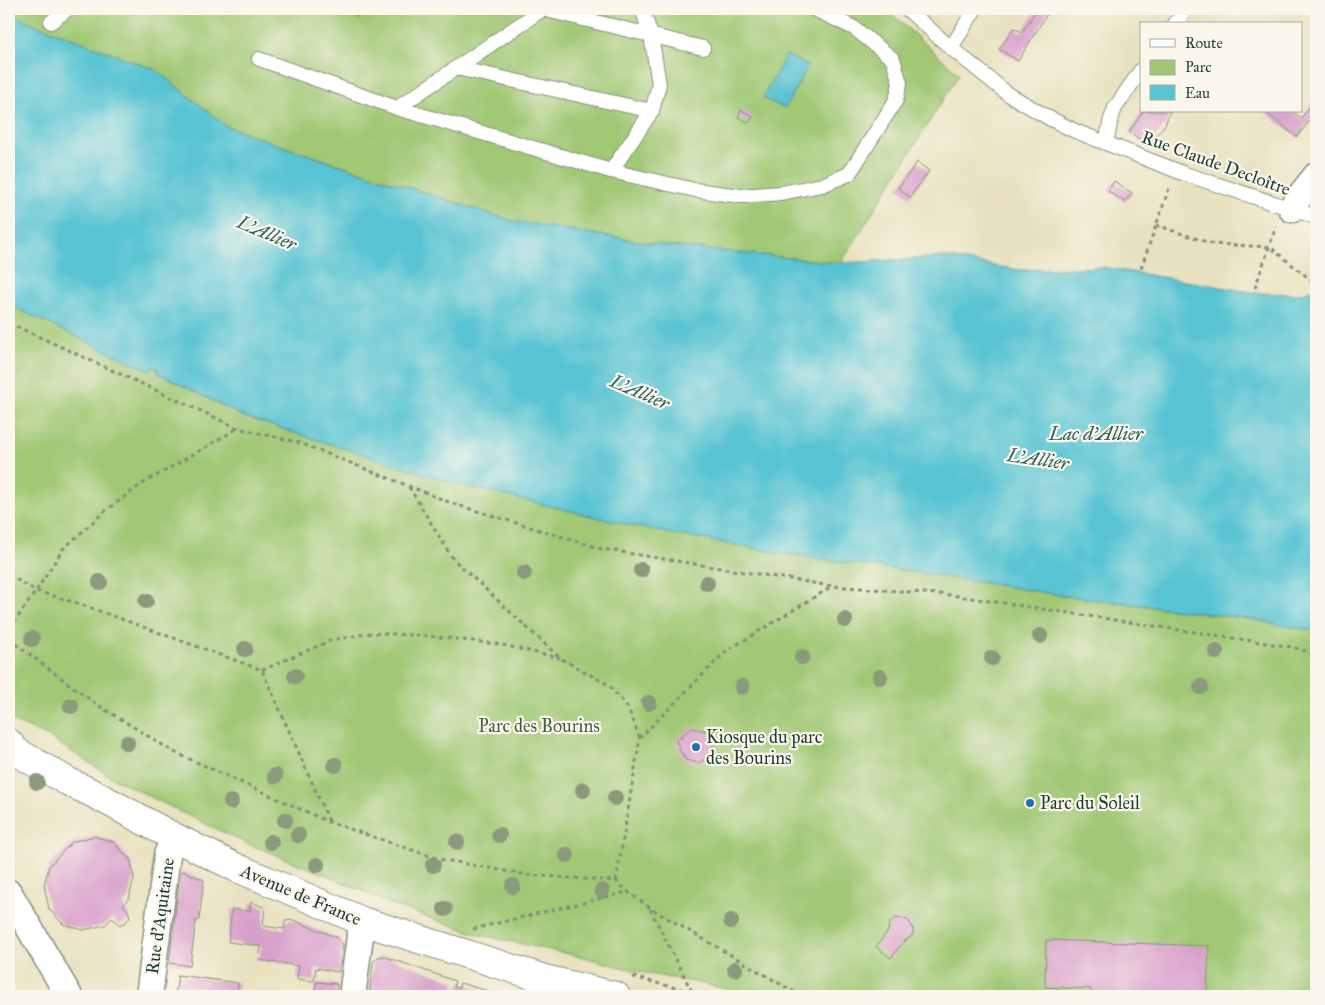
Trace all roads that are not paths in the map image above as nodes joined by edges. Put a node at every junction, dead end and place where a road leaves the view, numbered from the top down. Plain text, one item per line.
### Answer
1 (68, 9) edge
2 (542, 9) edge
3 (642, 9) edge
4 (814, 9) edge
5 (907, 9) edge
6 (975, 9) edge
7 (1186, 9) edge
8 (51, 22) dead end
9 (1176, 22) edge
10 (651, 35) junction
11 (703, 48) dead end
12 (951, 48) junction
13 (259, 58) dead end
14 (456, 68) junction
15 (1140, 71) edge
16 (397, 108) junction
17 (652, 112) junction
18 (1106, 143) junction
19 (611, 172) junction
20 (1316, 176) edge
21 (1316, 217) edge
22 (1284, 218) junction
23 (9, 743) edge
24 (174, 837) junction
25 (9, 893) edge
26 (362, 921) junction
27 (621, 986) edge
28 (559, 990) edge
29 (69, 996) edge
30 (149, 996) edge
31 (352, 996) edge

1 - 8 lane
2 - 10 lane
2 - 14 lane
3 - 10 lane
4 - 19 lane
5 - 12 lane, Rue Claude Decloître
6 - 12 lane
7 - 9 lane
10 - 11 lane
10 - 17 lane
12 - 18 lane, Rue Claude Decloître
13 - 16 lane
14 - 16 lane
14 - 17 lane
15 - 18 lane
16 - 19 lane
17 - 19 lane
18 - 22 lane, Rue Claude Decloître
20 - 22 street
21 - 22 lane, Rue Claude Decloître
23 - 24 street, Avenue de France
24 - 26 street, Avenue de France
24 - 30 street, Rue d'Aquitaine
25 - 29 street
26 - 28 street, Avenue de France
26 - 31 street
27 - 28 street, Avenue de France

